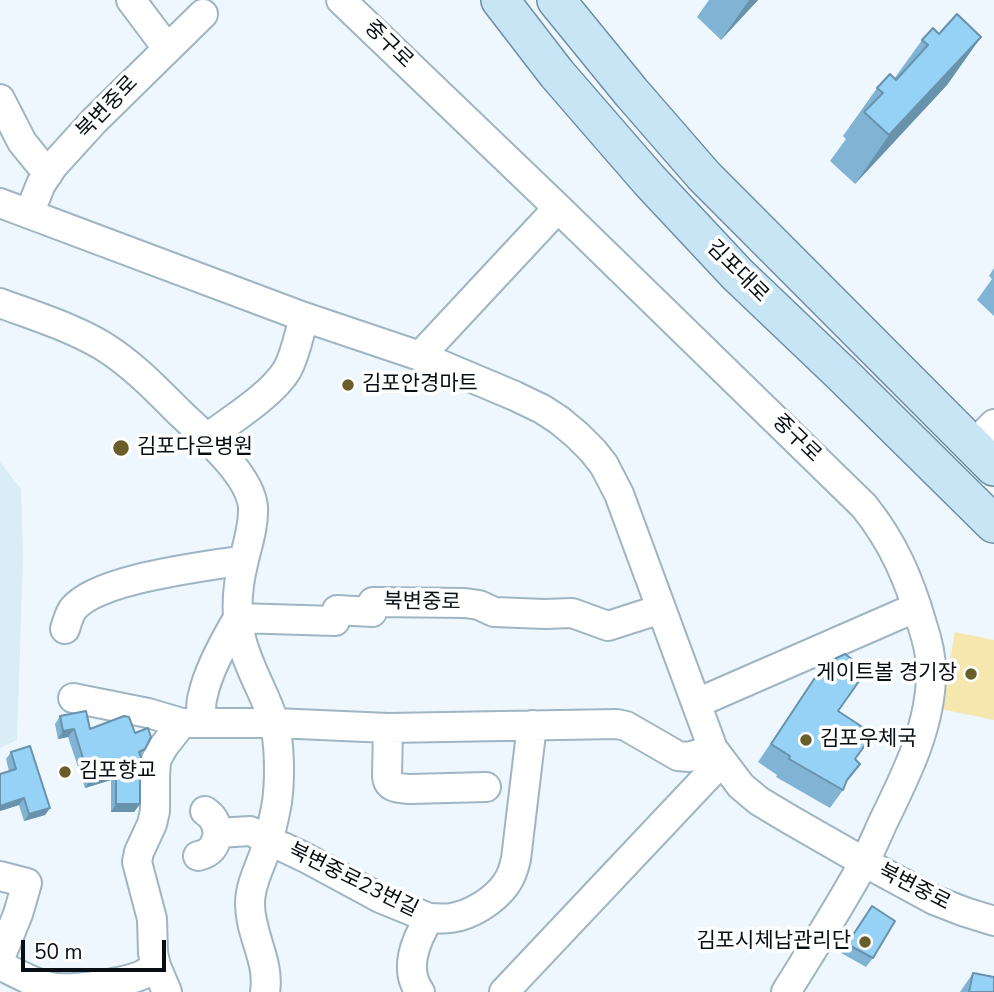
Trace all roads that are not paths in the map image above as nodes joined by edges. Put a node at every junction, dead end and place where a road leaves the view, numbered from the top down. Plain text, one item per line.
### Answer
1 (131, 0) edge
2 (341, 0) edge
3 (500, 0) edge
4 (556, 0) edge
5 (203, 14) dead end
6 (167, 48) junction
7 (0, 99) edge
8 (48, 174) junction
9 (0, 203) edge
10 (558, 208) junction
11 (29, 214) junction
12 (0, 303) edge
13 (304, 317) junction
14 (420, 356) junction
15 (207, 438) junction
16 (987, 446) edge
17 (994, 524) edge
18 (244, 560) junction
19 (917, 607) junction
20 (661, 609) junction
21 (238, 618) junction
22 (65, 629) dead end
23 (73, 698) dead end
24 (696, 703) junction
25 (192, 723) junction
26 (275, 723) junction
27 (532, 725) junction
28 (388, 728) junction
29 (717, 756) junction
30 (486, 787) dead end
31 (268, 843) junction
32 (198, 856) dead end
33 (864, 862) junction
34 (0, 876) edge
35 (429, 918) junction
36 (994, 921) edge
37 (0, 958) edge
38 (0, 965) edge
39 (156, 967) junction
40 (167, 992) edge
41 (265, 992) edge
42 (420, 992) edge
43 (504, 992) edge
44 (786, 992) edge

1 - 6 street
2 - 10 street, 중구로
3 - 17 main road, 김포대로
4 - 16 main road
5 - 6 street, 북변중로
6 - 8 street, 북변중로
7 - 8 street
8 - 11 street, 북변중로
9 - 11 street, 북변중로
10 - 14 street
10 - 19 street, 중구로
11 - 13 street, 북변중로
12 - 15 street
13 - 14 street, 북변중로
13 - 15 street
14 - 20 street, 북변중로
15 - 18 street
18 - 21 street
18 - 22 street
19 - 24 street
19 - 33 street, 중구로
20 - 21 street, 북변중로
20 - 24 street, 북변중로
21 - 25 street
21 - 26 street
23 - 25 street
24 - 29 street, 북변중로
25 - 26 street
25 - 39 street
26 - 28 street
26 - 31 street
27 - 28 street
27 - 29 street
27 - 35 street
28 - 30 street
29 - 33 street, 북변중로
29 - 43 street
31 - 32 street
31 - 35 street, 북변중로23번길
31 - 41 street, 북변중로23번길
33 - 36 street, 북변중로
33 - 44 street, 중구로
34 - 37 street
35 - 42 street, 북변중로23번길
38 - 39 street
39 - 40 street

